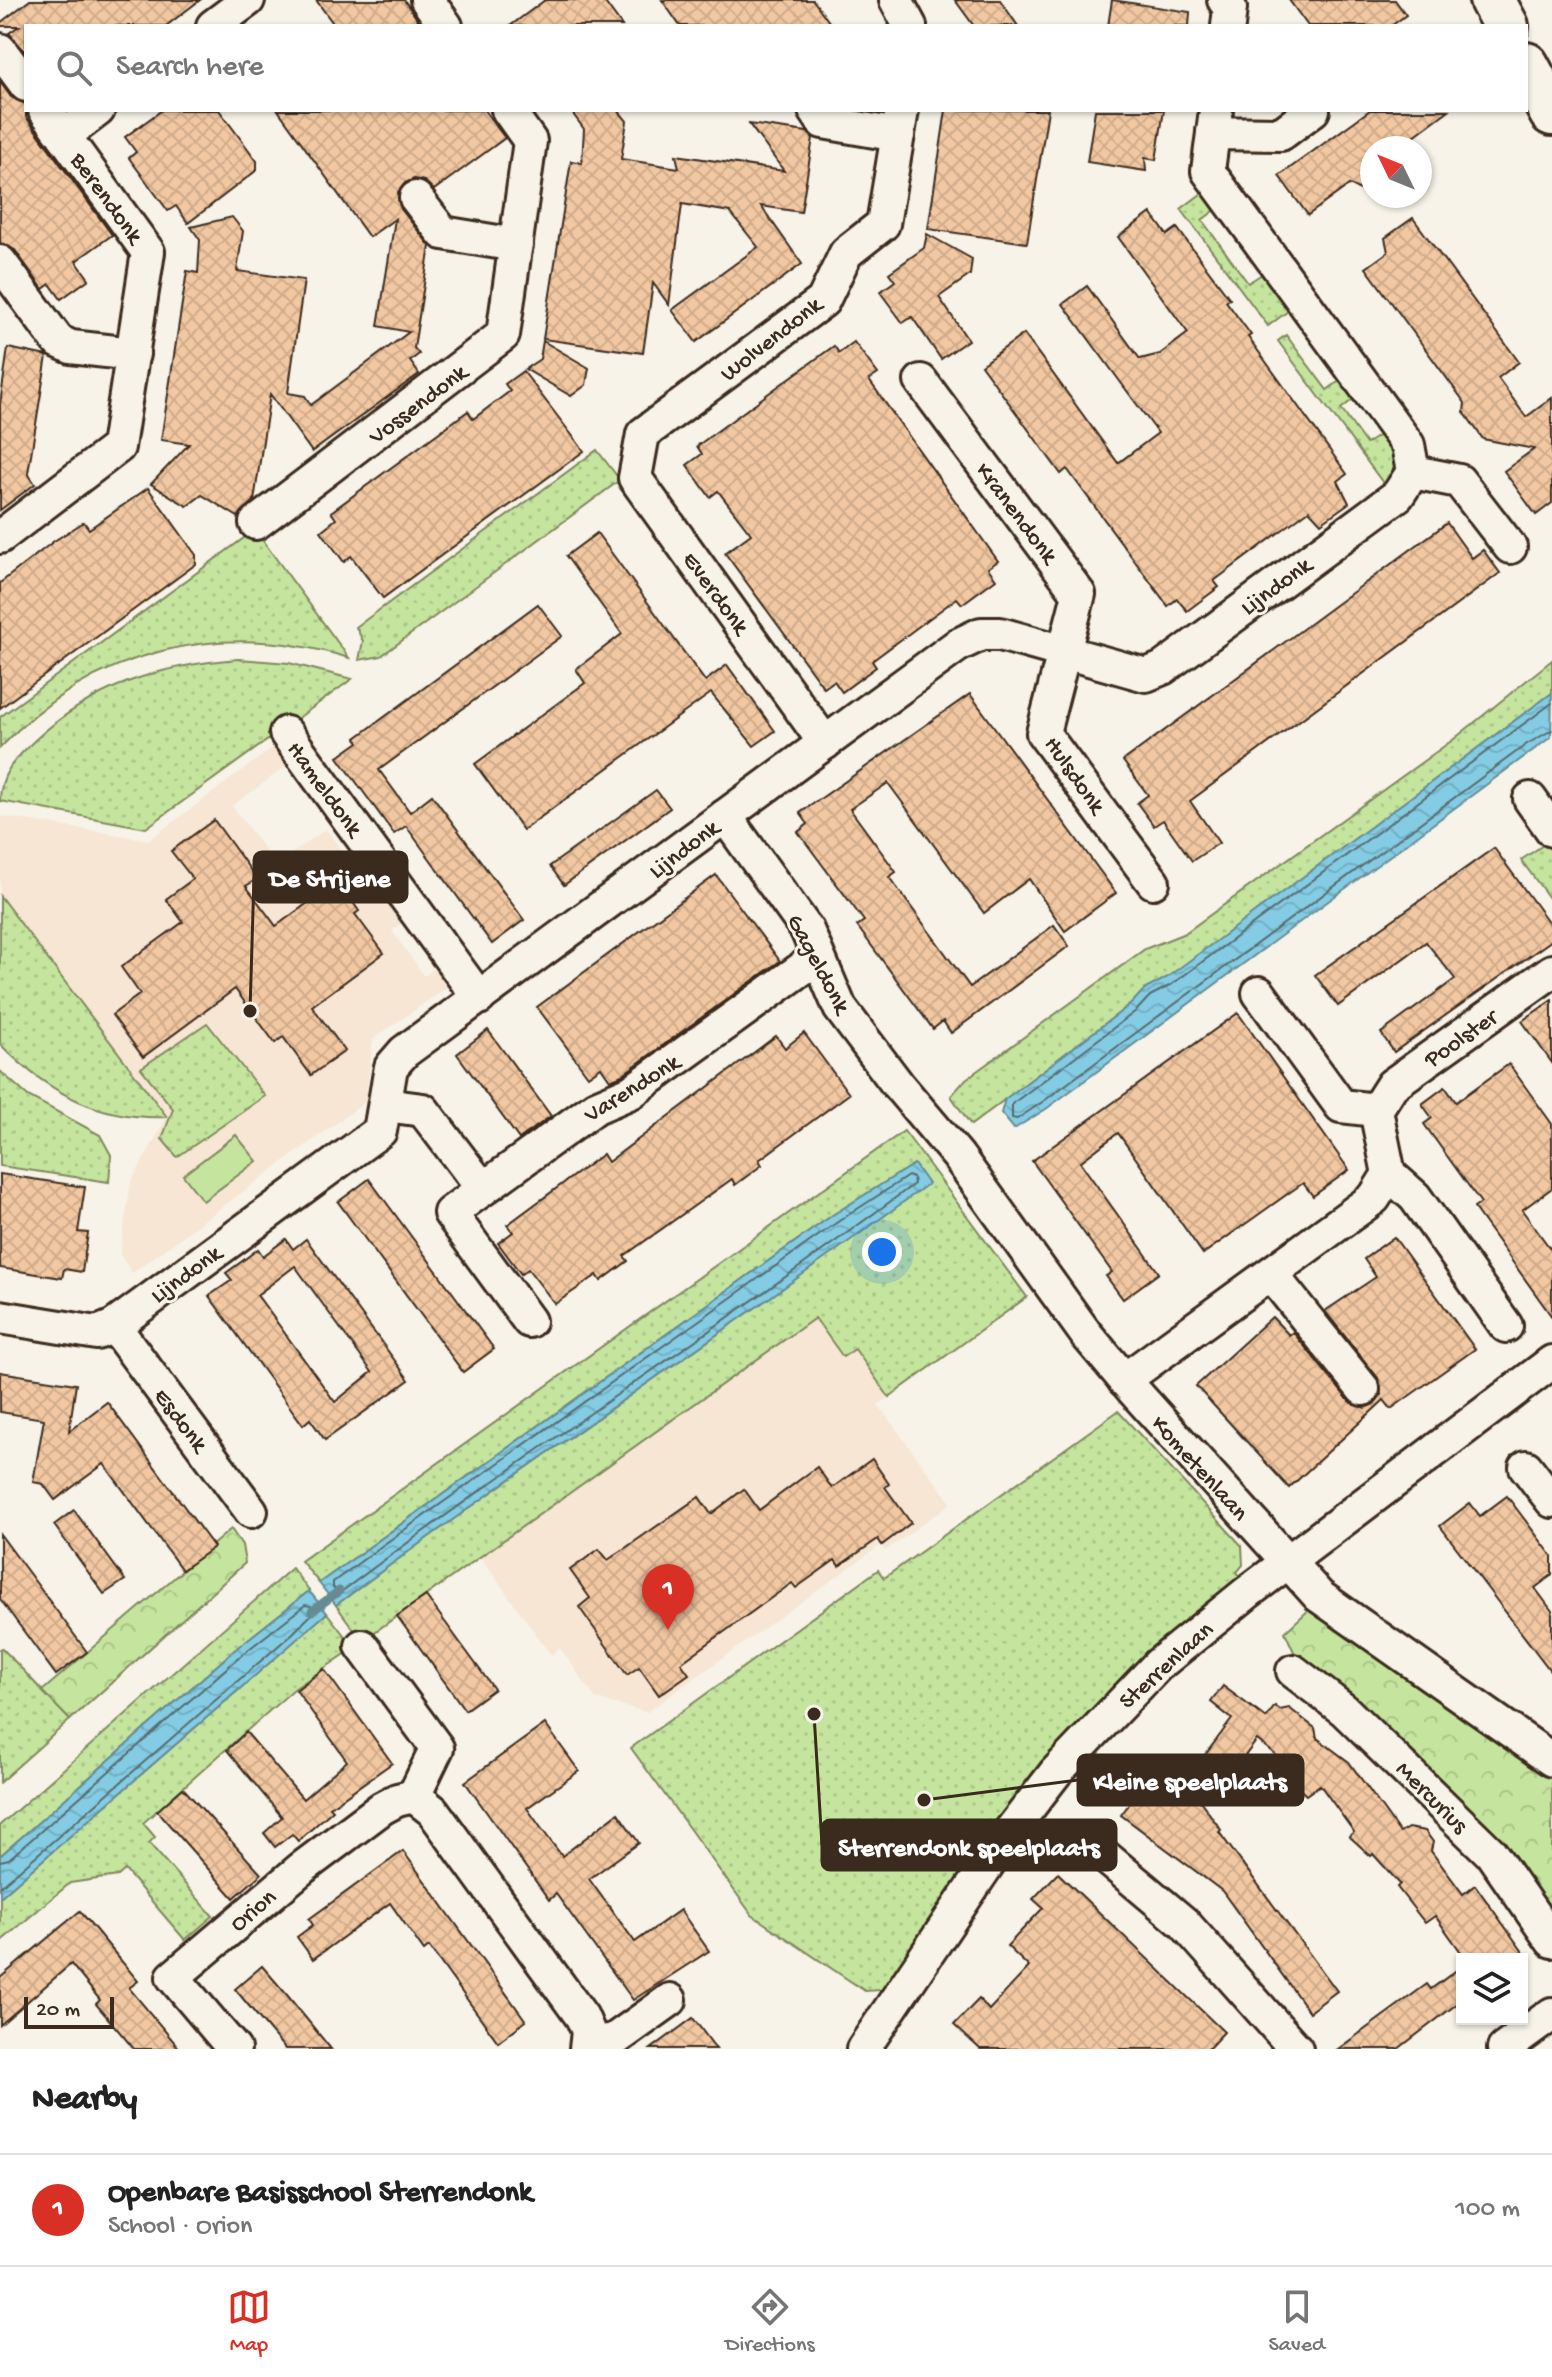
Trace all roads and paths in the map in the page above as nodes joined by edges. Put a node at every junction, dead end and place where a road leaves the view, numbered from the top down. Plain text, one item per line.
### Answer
1 (248, 0) edge
2 (427, 0) edge
3 (896, 0) edge
4 (1224, 0) edge
5 (1492, 0) edge
6 (216, 24) edge
7 (445, 24) edge
8 (909, 24) edge
9 (1228, 24) edge
10 (1505, 24) edge
11 (0, 50) edge
12 (1528, 69) edge
13 (24, 82) edge
14 (46, 112) edge
15 (95, 112) edge
16 (509, 112) edge
17 (816, 112) edge
18 (1310, 112) edge
19 (1552, 113) edge
20 (900, 122) edge
21 (1214, 122) edge
22 (64, 136) junction
23 (416, 198) dead end
24 (516, 245) junction
25 (0, 262) edge
26 (133, 354) junction
27 (921, 381) dead end
28 (643, 434) joint
29 (1413, 472) junction
30 (256, 523) dead end
31 (0, 537) edge
32 (1510, 547) dead end
33 (1062, 653) junction
34 (286, 733) dead end
35 (825, 743) junction
36 (1530, 799) dead end
37 (725, 816) junction
38 (1552, 830) edge
39 (1153, 882) dead end
40 (818, 957) junction
41 (1552, 971) edge
42 (1259, 993) dead end
43 (479, 998) junction
44 (385, 1105) junction
45 (916, 1108) joint
46 (1376, 1110) junction
47 (1389, 1174) junction
48 (483, 1189) junction
49 (1271, 1274) junction
50 (0, 1317) edge
51 (529, 1321) dead end
52 (114, 1326) junction
53 (1506, 1326) dead end
54 (1552, 1362) edge
55 (1124, 1380) junction
56 (1363, 1389) dead end
57 (1526, 1467) dead end
58 (1552, 1501) edge
59 (251, 1511) dead end
60 (1288, 1563) junction
61 (362, 1646) dead end
62 (1293, 1671) dead end
63 (1547, 1746) edge
64 (414, 1796) junction
65 (1096, 1849) dead end
66 (1552, 1941) edge
67 (670, 2000) dead end
68 (1552, 2014) edge
69 (588, 2047) edge
70 (234, 2049) edge
71 (863, 2049) edge
72 (1296, 2049) edge
73 (1504, 2049) edge

1 - 6 street
2 - 7 street
3 - 8 street
4 - 9 street
5 - 10 street
11 - 13 street
12 - 19 street
14 - 22 street, Berendonk
15 - 22 street, Berendonk
16 - 24 street, Vossendonk
17 - 20 street, Wolvendonk
18 - 21 street
20 - 28 street, Wolvendonk
21 - 29 street
22 - 26 street, Berendonk
23 - 24 street
24 - 30 street, Vossendonk
25 - 26 street
26 - 31 street, Berendonk
27 - 33 street, Kranendonk
28 - 35 street, Everdonk
29 - 32 street
29 - 33 street, Lijndonk
33 - 35 street, Lijndonk
33 - 39 street, Hulsdonk
34 - 43 street, Hameldonk
35 - 37 street, Lijndonk
36 - 38 street
37 - 40 street, Gageldonk
37 - 43 street, Lijndonk
40 - 45 street, Gageldonk
40 - 48 street, Varendonk
41 - 46 street, Poolster
42 - 46 street
43 - 44 street, Lijndonk
44 - 48 street
44 - 52 street, Lijndonk
45 - 55 street, Kometenlaan
46 - 47 street
47 - 49 street
47 - 53 street
48 - 51 street, Varendonk
49 - 55 street
49 - 56 street
50 - 52 street
52 - 59 street, Esdonk
54 - 60 street, Sterrenlaan
55 - 60 street, Kometenlaan
57 - 58 street
60 - 63 street, Kometenlaan
60 - 71 street, Sterrenlaan
61 - 64 street
62 - 66 street, Mercurius
64 - 69 street
64 - 70 street, Orion
65 - 72 street
67 - 69 street
68 - 73 street

